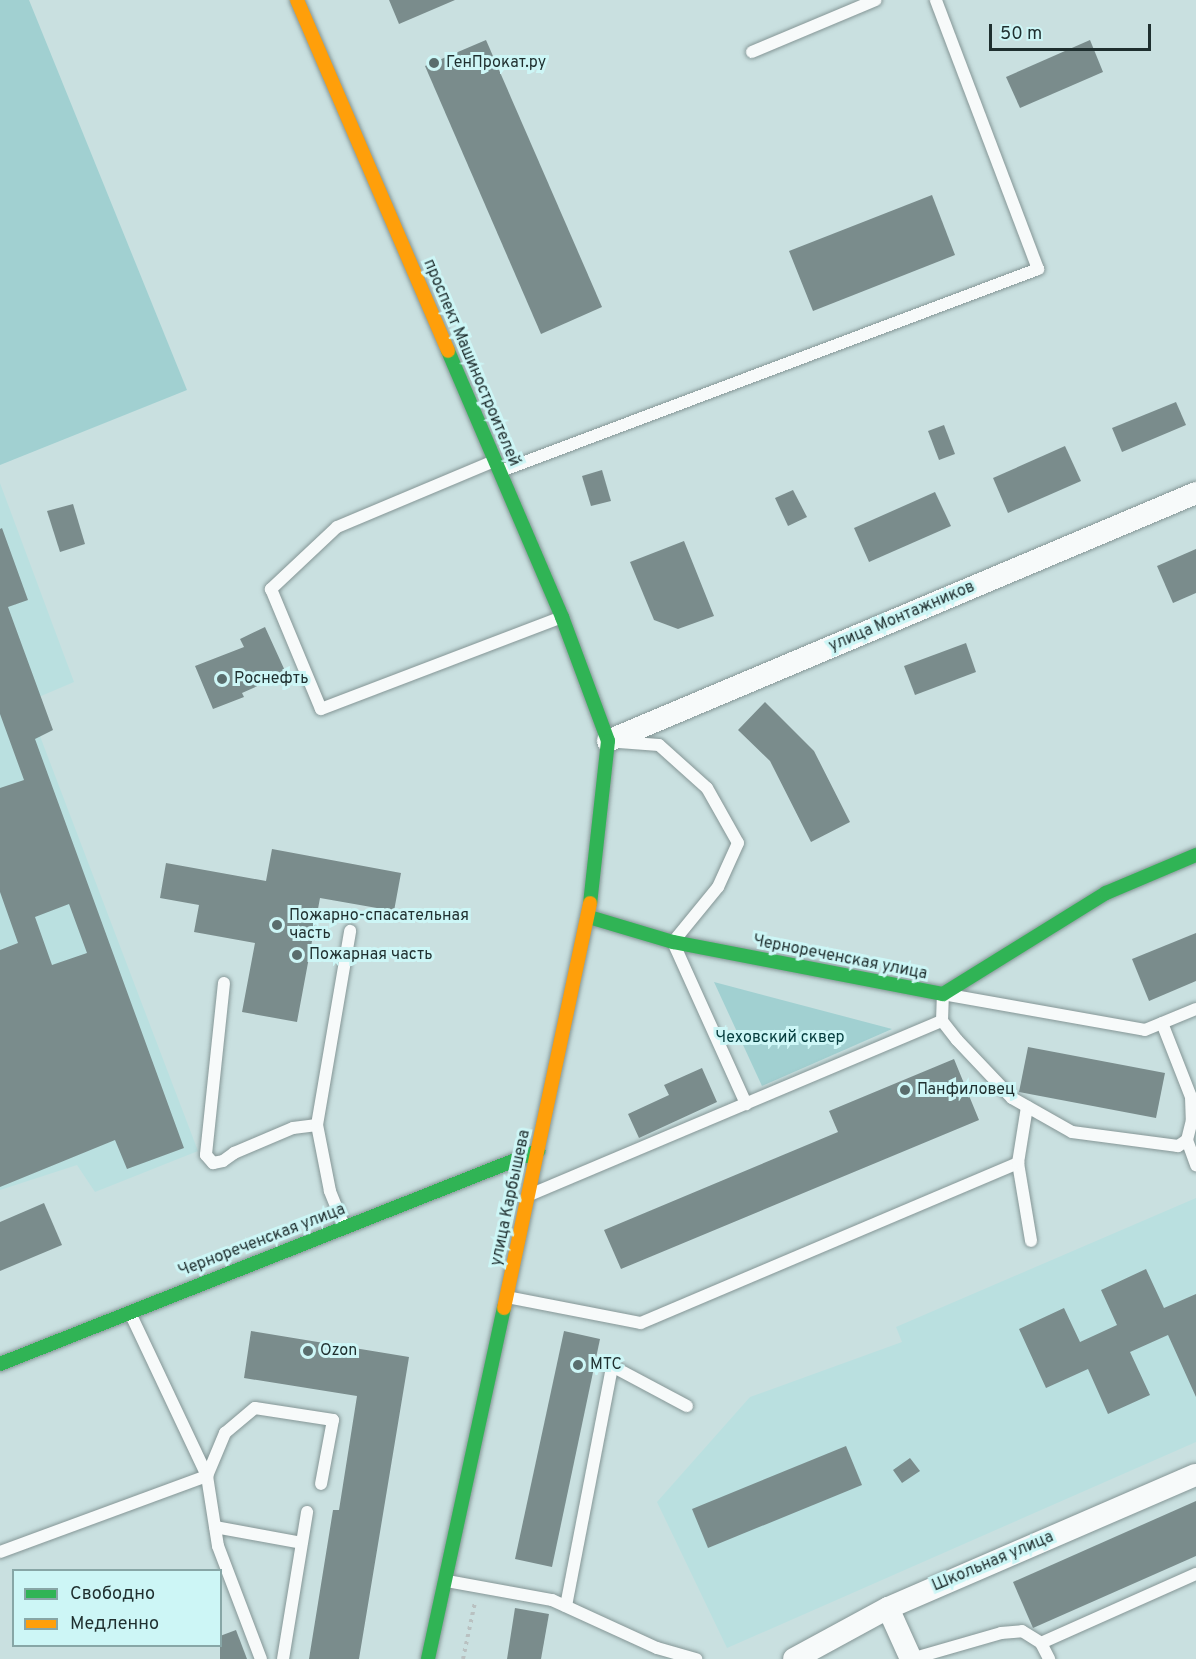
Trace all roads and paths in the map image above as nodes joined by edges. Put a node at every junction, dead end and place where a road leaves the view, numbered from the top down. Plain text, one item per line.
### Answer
1 (297, 0) edge
2 (876, 0) edge
3 (936, 0) edge
4 (752, 52) dead end
5 (498, 466) junction
6 (1196, 493) edge
7 (562, 617) junction
8 (608, 741) junction
9 (1196, 855) edge
10 (589, 917) junction
11 (350, 931) dead end
12 (673, 942) junction
13 (224, 983) dead end
14 (944, 994) junction
15 (1196, 1009) edge
16 (942, 1021) junction
17 (1162, 1023) junction
18 (746, 1104) junction
19 (1026, 1107) junction
20 (317, 1125) junction
21 (1187, 1140) junction
22 (538, 1151) junction
23 (1018, 1163) junction
24 (1196, 1165) edge
25 (528, 1196) junction
26 (344, 1227) junction
27 (1030, 1241) dead end
28 (506, 1297) junction
29 (129, 1311) junction
30 (0, 1364) edge
31 (687, 1406) dead end
32 (1196, 1475) edge
33 (207, 1476) junction
34 (321, 1484) dead end
35 (307, 1512) dead end
36 (215, 1527) junction
37 (302, 1543) junction
38 (0, 1552) edge
39 (1196, 1574) edge
40 (445, 1581) junction
41 (479, 1587) junction
42 (566, 1606) junction
43 (888, 1608) junction
44 (1041, 1643) junction
45 (656, 1653) edge
46 (261, 1659) edge
47 (283, 1659) edge
48 (428, 1659) edge
49 (463, 1659) edge
50 (696, 1659) edge
51 (794, 1659) edge
52 (910, 1659) edge
53 (1049, 1659) edge

1 - 5 main road, проспект Машиностроителей
2 - 4 lane
3 - 5 lane
5 - 7 main road, проспект Машиностроителей
5 - 7 lane
6 - 8 street, улица Монтажников
7 - 8 main road, проспект Машиностроителей
8 - 10 main road, улица Карбышева
8 - 12 lane
9 - 14 main road, Чернореченская улица
10 - 12 main road, Чернореченская улица
10 - 22 main road, улица Карбышева
11 - 20 lane
12 - 14 main road, Чернореченская улица
12 - 18 lane
13 - 20 lane
14 - 16 lane
14 - 17 lane
15 - 17 lane
16 - 18 lane
16 - 19 lane
17 - 21 lane
18 - 25 lane
19 - 21 lane
19 - 23 lane
20 - 26 lane
21 - 24 lane
22 - 25 main road, улица Карбышева
22 - 26 main road, Чернореченская улица
23 - 27 lane
23 - 28 lane
25 - 28 main road, улица Карбышева
26 - 29 main road, Чернореченская улица
28 - 40 main road, улица Карбышева
29 - 30 main road, Чернореченская улица
29 - 33 lane
31 - 42 lane
32 - 43 street, Школьная улица
33 - 34 lane
33 - 36 lane
33 - 38 lane
35 - 37 lane
36 - 37 lane
36 - 46 lane
37 - 47 lane
39 - 44 lane
40 - 41 lane
40 - 48 main road, улица Карбышева
41 - 42 lane
41 - 49 path
42 - 45 lane
43 - 51 street, Школьная улица
43 - 52 street
44 - 52 lane
44 - 53 lane
45 - 50 lane

